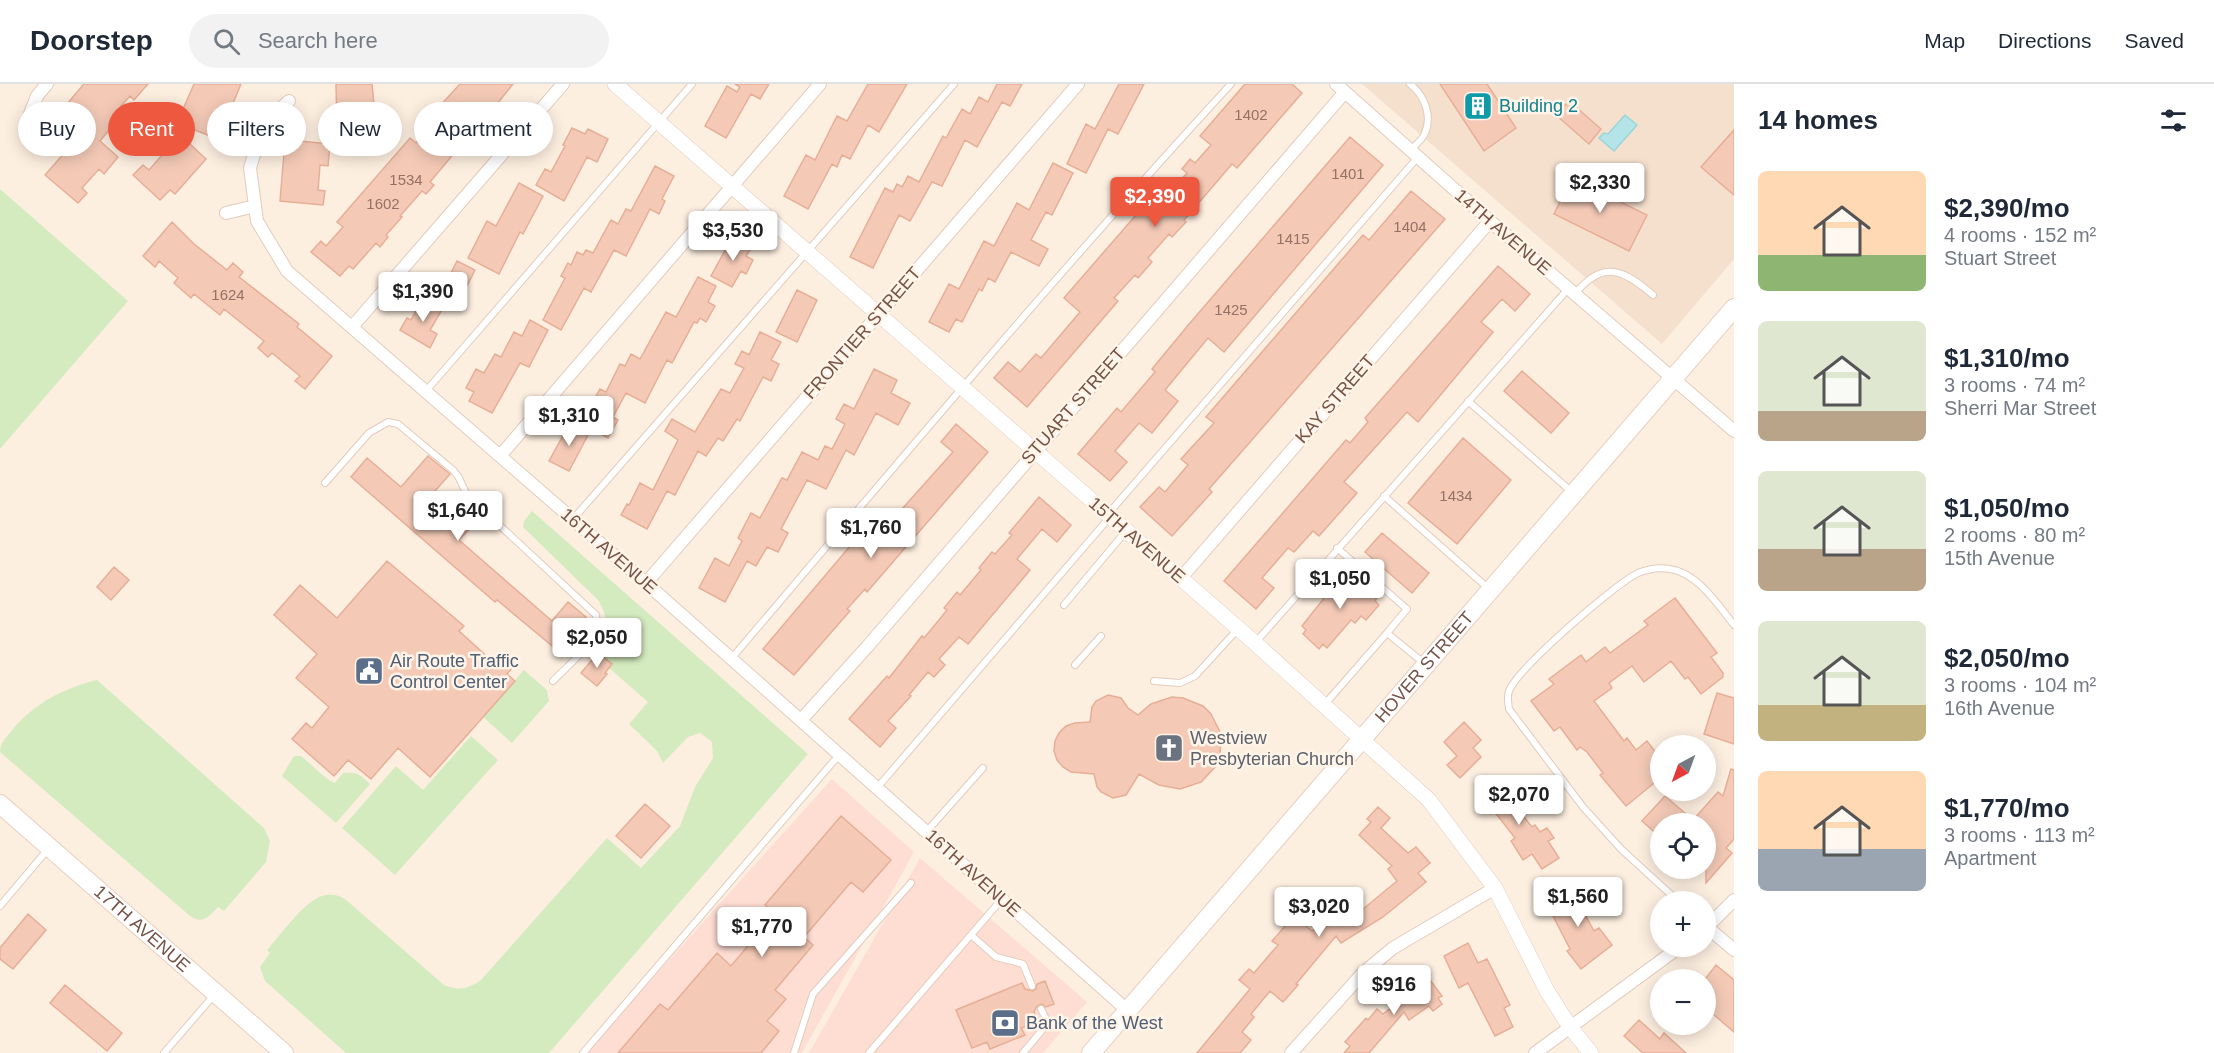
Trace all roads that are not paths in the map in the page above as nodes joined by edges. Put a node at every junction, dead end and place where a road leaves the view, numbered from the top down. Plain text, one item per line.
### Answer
1 (47, 84) edge
2 (563, 84) edge
3 (615, 84) edge
4 (692, 84) edge
5 (820, 84) edge
6 (954, 84) edge
7 (1078, 84) edge
8 (1230, 84) edge
9 (1410, 84) edge
10 (1340, 88) edge
11 (289, 101) dead end
12 (35, 102) edge
13 (659, 122) junction
14 (1414, 154) junction
15 (732, 186) junction
16 (255, 206) junction
17 (226, 213) dead end
18 (1490, 221) junction
19 (807, 252) junction
20 (1571, 291) junction
21 (1653, 295) dead end
22 (1734, 308) edge
23 (878, 315) junction
24 (352, 327) junction
25 (1672, 379) junction
26 (962, 388) junction
27 (426, 391) junction
28 (1468, 401) junction
29 (1734, 431) edge
30 (1034, 451) junction
31 (500, 456) junction
32 (325, 483) dead end
33 (1574, 493) junction
34 (1384, 496) junction
35 (1109, 515) junction
36 (573, 519) junction
37 (1126, 531) junction
38 (1337, 548) junction
39 (1181, 578) junction
40 (646, 583) junction
41 (1490, 590) junction
42 (1064, 605) dead end
43 (1734, 625) edge
44 (1238, 628) junction
45 (1387, 633) junction
46 (1101, 636) dead end
47 (1255, 643) junction
48 (731, 659) junction
49 (1075, 665) dead end
50 (1425, 665) junction
51 (553, 681) dead end
52 (1154, 681) dead end
53 (1324, 705) junction
54 (801, 720) junction
55 (1362, 738) junction
56 (839, 755) junction
57 (983, 768) dead end
58 (877, 788) junction
59 (0, 804) edge
60 (926, 832) junction
61 (49, 847) junction
62 (911, 883) dead end
63 (1495, 888) junction
64 (1667, 891) edge
65 (1002, 899) junction
66 (1734, 900) edge
67 (0, 906) edge
68 (1716, 917) edge
69 (971, 935) junction
70 (1716, 935) edge
71 (1734, 950) edge
72 (1666, 957) edge
73 (1032, 986) dead end
74 (215, 993) junction
75 (1041, 1009) dead end
76 (1127, 1010) junction
77 (1570, 1027) junction
78 (164, 1053) edge
79 (284, 1053) edge
80 (583, 1053) edge
81 (794, 1053) edge
82 (869, 1053) edge
83 (1023, 1053) edge
84 (1091, 1053) edge
85 (1291, 1053) edge
86 (1535, 1053) edge
87 (1591, 1053) edge

1 - 12 street
2 - 24 street
3 - 13 street, 15TH AVENUE
4 - 13 lane
5 - 15 street
6 - 19 lane
7 - 23 street, FRONTIER STREET
8 - 26 lane
9 - 14 lane
10 - 14 street, 14TH AVENUE
10 - 30 street, STUART STREET
11 - 16 street, 16TH AVENUE
13 - 15 street, 15TH AVENUE
13 - 27 lane
14 - 18 street, 14TH AVENUE
14 - 35 lane
15 - 19 street, 15TH AVENUE
15 - 31 street
16 - 17 street
16 - 24 street, 16TH AVENUE
18 - 20 street, 14TH AVENUE
18 - 39 street, KAY STREET
19 - 23 street, 15TH AVENUE
19 - 36 lane
20 - 21 lane
20 - 25 street, 14TH AVENUE
20 - 28 lane
22 - 25 main road, HOVER STREET
23 - 26 street, 15TH AVENUE
23 - 40 street, FRONTIER STREET
24 - 27 street, 16TH AVENUE
25 - 29 street, 14TH AVENUE
25 - 33 main road, HOVER STREET
26 - 30 street, 15TH AVENUE
26 - 48 lane
27 - 31 street, 16TH AVENUE
28 - 33 lane
28 - 34 lane
30 - 35 street, 15TH AVENUE
30 - 54 street, STUART STREET
31 - 36 street, 16TH AVENUE
32 - 51 lane
33 - 41 main road, HOVER STREET
34 - 38 lane
34 - 41 lane
35 - 37 street, 15TH AVENUE
35 - 58 lane
36 - 40 street, 16TH AVENUE
37 - 39 street, 15TH AVENUE
37 - 42 lane
38 - 45 lane
38 - 47 lane
39 - 44 street, 15TH AVENUE
40 - 48 street, 16TH AVENUE
41 - 50 main road, HOVER STREET
43 - 64 lane
44 - 47 street, 15TH AVENUE
44 - 52 lane
45 - 50 lane
45 - 53 lane
46 - 49 lane
47 - 53 street, 15TH AVENUE
48 - 54 street, 16TH AVENUE
50 - 55 main road, HOVER STREET
53 - 55 street, 15TH AVENUE
54 - 56 street, 16TH AVENUE
55 - 63 street, 15TH AVENUE
55 - 76 main road, HOVER STREET
56 - 58 street, 16TH AVENUE
56 - 80 lane
57 - 60 lane
58 - 60 street, 16TH AVENUE
59 - 61 main road, 17TH AVENUE
60 - 65 street, 16TH AVENUE
61 - 67 lane
61 - 74 main road, 17TH AVENUE
62 - 81 lane
63 - 77 street, 15TH AVENUE
63 - 85 street
65 - 69 lane
65 - 76 street, 16TH AVENUE
66 - 68 street
69 - 73 lane
69 - 82 lane
70 - 71 street
72 - 77 street
74 - 78 lane
74 - 79 main road, 17TH AVENUE
75 - 83 lane
76 - 84 main road, HOVER STREET
77 - 86 street
77 - 87 street, 15TH AVENUE

